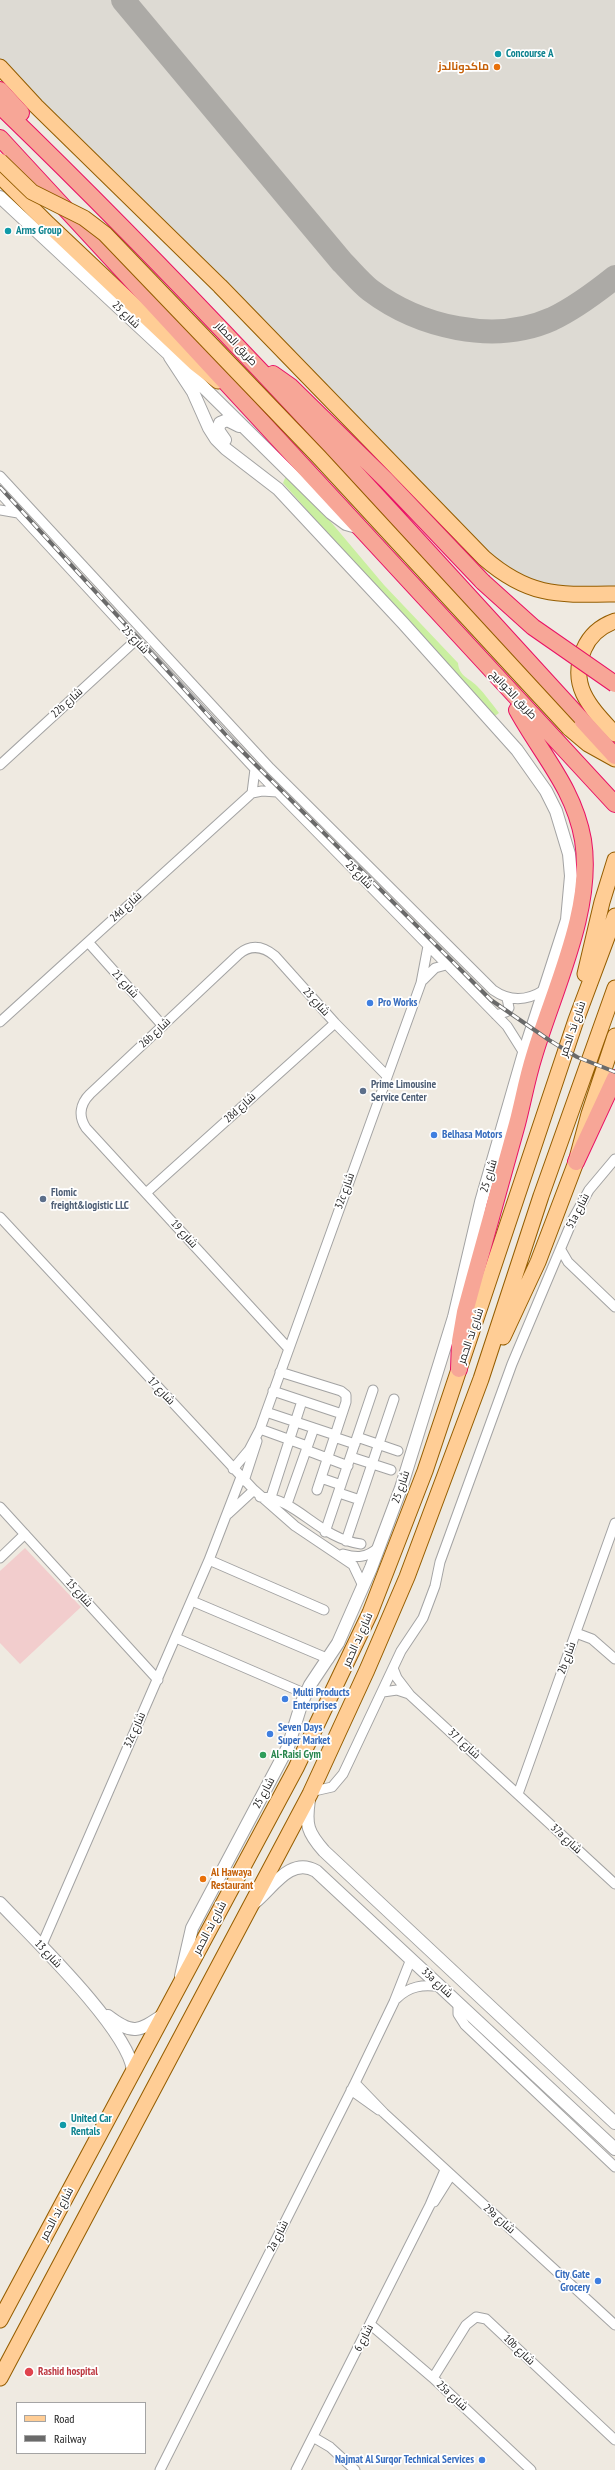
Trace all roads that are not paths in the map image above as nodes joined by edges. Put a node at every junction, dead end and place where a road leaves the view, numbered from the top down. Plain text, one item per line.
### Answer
1 (0, 67) edge
2 (0, 90) edge
3 (0, 106) edge
4 (0, 138) edge
5 (0, 161) edge
6 (0, 176) edge
7 (82, 186) junction
8 (0, 197) edge
9 (170, 357) junction
10 (259, 368) junction
11 (236, 393) junction
12 (246, 428) junction
13 (241, 461) junction
14 (0, 476) edge
15 (0, 493) edge
16 (0, 510) edge
17 (18, 513) junction
18 (360, 528) junction
19 (615, 594) edge
20 (615, 622) edge
21 (135, 641) junction
22 (615, 684) edge
23 (505, 687) junction
24 (615, 734) edge
25 (615, 757) edge
26 (0, 765) edge
27 (256, 769) junction
28 (277, 792) junction
29 (252, 793) junction
30 (615, 804) edge
31 (615, 860) edge
32 (615, 916) edge
33 (88, 942) junction
34 (428, 946) junction
35 (239, 954) joint
36 (446, 965) junction
37 (421, 983) junction
38 (615, 988) edge
39 (544, 990) junction
40 (507, 998) junction
41 (496, 1015) junction
42 (576, 1020) junction
43 (0, 1022) edge
44 (335, 1023) junction
45 (163, 1026) junction
46 (614, 1038) edge
47 (524, 1053) junction
48 (387, 1076) junction
49 (615, 1078) edge
50 (81, 1118) joint
51 (615, 1159) edge
52 (576, 1162) junction
53 (146, 1193) junction
54 (0, 1217) edge
55 (560, 1250) junction
56 (552, 1270) junction
57 (580, 1273) junction
58 (615, 1307) edge
59 (289, 1349) junction
60 (459, 1369) junction
61 (280, 1372) junction
62 (481, 1379) junction
63 (373, 1390) dead end
64 (273, 1391) junction
65 (394, 1399) dead end
66 (302, 1401) junction
67 (266, 1412) junction
68 (342, 1414) junction
69 (296, 1422) junction
70 (314, 1428) junction
71 (259, 1432) junction
72 (335, 1436) junction
73 (290, 1440) junction
74 (356, 1441) junction
75 (378, 1445) junction
76 (306, 1448) junction
77 (398, 1451) dead end
78 (351, 1457) junction
79 (327, 1458) junction
80 (372, 1464) junction
81 (348, 1466) junction
82 (234, 1469) junction
83 (391, 1470) dead end
84 (321, 1478) junction
85 (243, 1479) junction
86 (340, 1489) junction
87 (317, 1490) dead end
88 (257, 1493) junction
89 (271, 1497) junction
90 (360, 1500) junction
91 (287, 1504) junction
92 (0, 1507) edge
93 (228, 1514) junction
94 (615, 1523) edge
95 (325, 1532) junction
96 (25, 1534) junction
97 (346, 1541) junction
98 (361, 1544) dead end
99 (378, 1548) junction
100 (334, 1551) junction
101 (0, 1558) edge
102 (209, 1560) junction
103 (363, 1586) junction
104 (192, 1601) junction
105 (324, 1610) dead end
106 (576, 1633) junction
107 (176, 1638) junction
108 (329, 1659) junction
109 (615, 1659) edge
110 (393, 1668) junction
111 (158, 1680) junction
112 (382, 1692) junction
113 (306, 1694) junction
114 (410, 1695) junction
115 (310, 1793) junction
116 (518, 1794) junction
117 (615, 1884) edge
118 (0, 1903) edge
119 (252, 1904) junction
120 (41, 1947) junction
121 (411, 1959) junction
122 (180, 1985) junction
123 (442, 1988) junction
124 (394, 2002) junction
125 (458, 2002) junction
126 (95, 2006) junction
127 (163, 2015) junction
128 (501, 2016) junction
129 (133, 2070) junction
130 (353, 2087) junction
131 (615, 2123) edge
132 (615, 2149) edge
133 (615, 2166) edge
134 (448, 2172) junction
135 (0, 2320) edge
136 (370, 2325) junction
137 (615, 2325) edge
138 (0, 2378) edge
139 (433, 2378) junction
140 (313, 2437) junction
141 (615, 2440) edge
142 (160, 2470) edge
143 (296, 2470) edge
144 (355, 2470) edge
145 (531, 2470) edge

1 - 19 main road
2 - 7 highway
3 - 7 highway, طريق المطار
4 - 11 highway
5 - 25 main road, bridge
6 - 11 main road
7 - 10 highway, طريق المطار
8 - 9 street, شارع 25
9 - 12 street, شارع 25
9 - 13 street
10 - 22 highway, bridge
10 - 25 highway, طريق المطار
11 - 18 highway
12 - 13 street
12 - 18 street, شارع 25
13 - 39 street
14 - 40 street, شارع 25
15 - 17 street, شارع 25
16 - 17 street
17 - 21 street, شارع 25
18 - 23 highway, طريق الخوانيج
20 - 24 main road
21 - 26 street, 22b شارع
21 - 27 street, شارع 25
23 - 30 highway, طريق الخوانيج
23 - 60 highway
27 - 28 street, شارع 25
27 - 29 street
28 - 29 street
28 - 34 street, شارع 25
29 - 33 street, 24d شارع
31 - 42 main road
32 - 42 main road, شارع ند الحمر
33 - 43 street, 24d شارع
33 - 45 street, شارع 21
34 - 36 street, شارع 25
34 - 37 street, 32c شارع
35 - 44 street, شارع 23
35 - 45 street, 26b شارع
36 - 37 street
36 - 41 street, شارع 25
37 - 48 street, 32c شارع
38 - 62 main road, شارع ند الحمر
39 - 40 street
39 - 47 street
40 - 41 street
41 - 47 street, شارع 25
42 - 60 main road, شارع ند الحمر
44 - 48 street, شارع 23
44 - 53 street, 28d شارع
45 - 50 street, 26b شارع
46 - 52 main road
47 - 99 street, شارع 25
48 - 59 street, 32c شارع
49 - 52 highway
50 - 53 street, شارع 19
51 - 55 street, 51a شارع
52 - 62 main road
53 - 59 street, شارع 19
54 - 82 street, شارع 17
55 - 56 street, 51a شارع
55 - 57 street
56 - 57 street
56 - 110 street, 51a شارع
57 - 58 street
59 - 61 street, 32c شارع
60 - 122 main road, شارع ند الحمر
61 - 64 street, 32c شارع
61 - 68 street
62 - 115 main road, شارع ند الحمر
63 - 74 street
64 - 66 street
64 - 67 street, 32c شارع
65 - 75 street
66 - 68 street
66 - 69 street
67 - 69 street
67 - 71 street, 32c شارع
68 - 72 street
69 - 70 street
69 - 73 street
70 - 72 street
70 - 76 street
71 - 73 street
71 - 82 street, 32c شارع
71 - 85 street, 32c شارع
72 - 74 street
72 - 79 street
73 - 76 street
73 - 89 street
74 - 75 street
74 - 78 street
75 - 77 street
75 - 80 street
76 - 79 street
76 - 91 street
78 - 80 street
78 - 81 street
79 - 81 street
79 - 84 street
80 - 83 street
80 - 90 street
81 - 86 street
82 - 85 street, شارع 17
84 - 86 street
84 - 87 street
85 - 88 street, شارع 17
85 - 93 street, 32c شارع
86 - 90 street
86 - 95 street
88 - 89 street
88 - 93 street, 32c شارع
88 - 100 street, شارع 17
89 - 91 street
90 - 97 street
91 - 95 street
92 - 96 street, شارع 15
93 - 102 street, 32c شارع
94 - 106 street, 2b شارع
95 - 97 street
96 - 101 street
96 - 111 street, شارع 15
97 - 98 street
99 - 100 street, شارع 17
99 - 103 street, شارع 25
100 - 103 street, شارع 17
102 - 104 street, 32c شارع
102 - 105 street
103 - 108 street, شارع 25
104 - 107 street, 32c شارع
104 - 108 street
106 - 109 street
106 - 116 street, 2b شارع
107 - 111 street, 32c شارع
107 - 113 street
108 - 113 street, شارع 25
110 - 112 street, 51a شارع
110 - 114 street, شارع ا 37
111 - 120 street, 32c شارع
112 - 114 street
112 - 115 street, 51a شارع
113 - 122 street, شارع 25
114 - 116 street, شارع ا 37
115 - 119 main road, شارع ند الحمر
115 - 128 street, 33a شارع
116 - 117 street, 37a شارع
118 - 120 street, شارع 13
119 - 121 street, 33a شارع
119 - 138 main road, شارع ند الحمر
120 - 126 street, شارع 13
121 - 123 street, 33a شارع
121 - 124 street, 2a شارع
121 - 128 street
122 - 127 main road, شارع ند الحمر
123 - 124 street, 2a شارع
123 - 125 street, 33a شارع
124 - 130 street, 2a شارع
125 - 132 street, 33a شارع
125 - 133 street
126 - 127 street, شارع 13
126 - 129 street, شارع 13
127 - 129 main road, شارع ند الحمر
128 - 131 street, 33a شارع
129 - 135 main road, شارع ند الحمر
130 - 134 street, 29a شارع
130 - 142 street, 2a شارع
134 - 136 street, شارع 6
134 - 137 street, 29a شارع
136 - 139 street, 25a شارع
136 - 140 street, شارع 6
139 - 141 street, 10b شارع
139 - 145 street, 25a شارع
140 - 143 street, شارع 6
140 - 144 street

